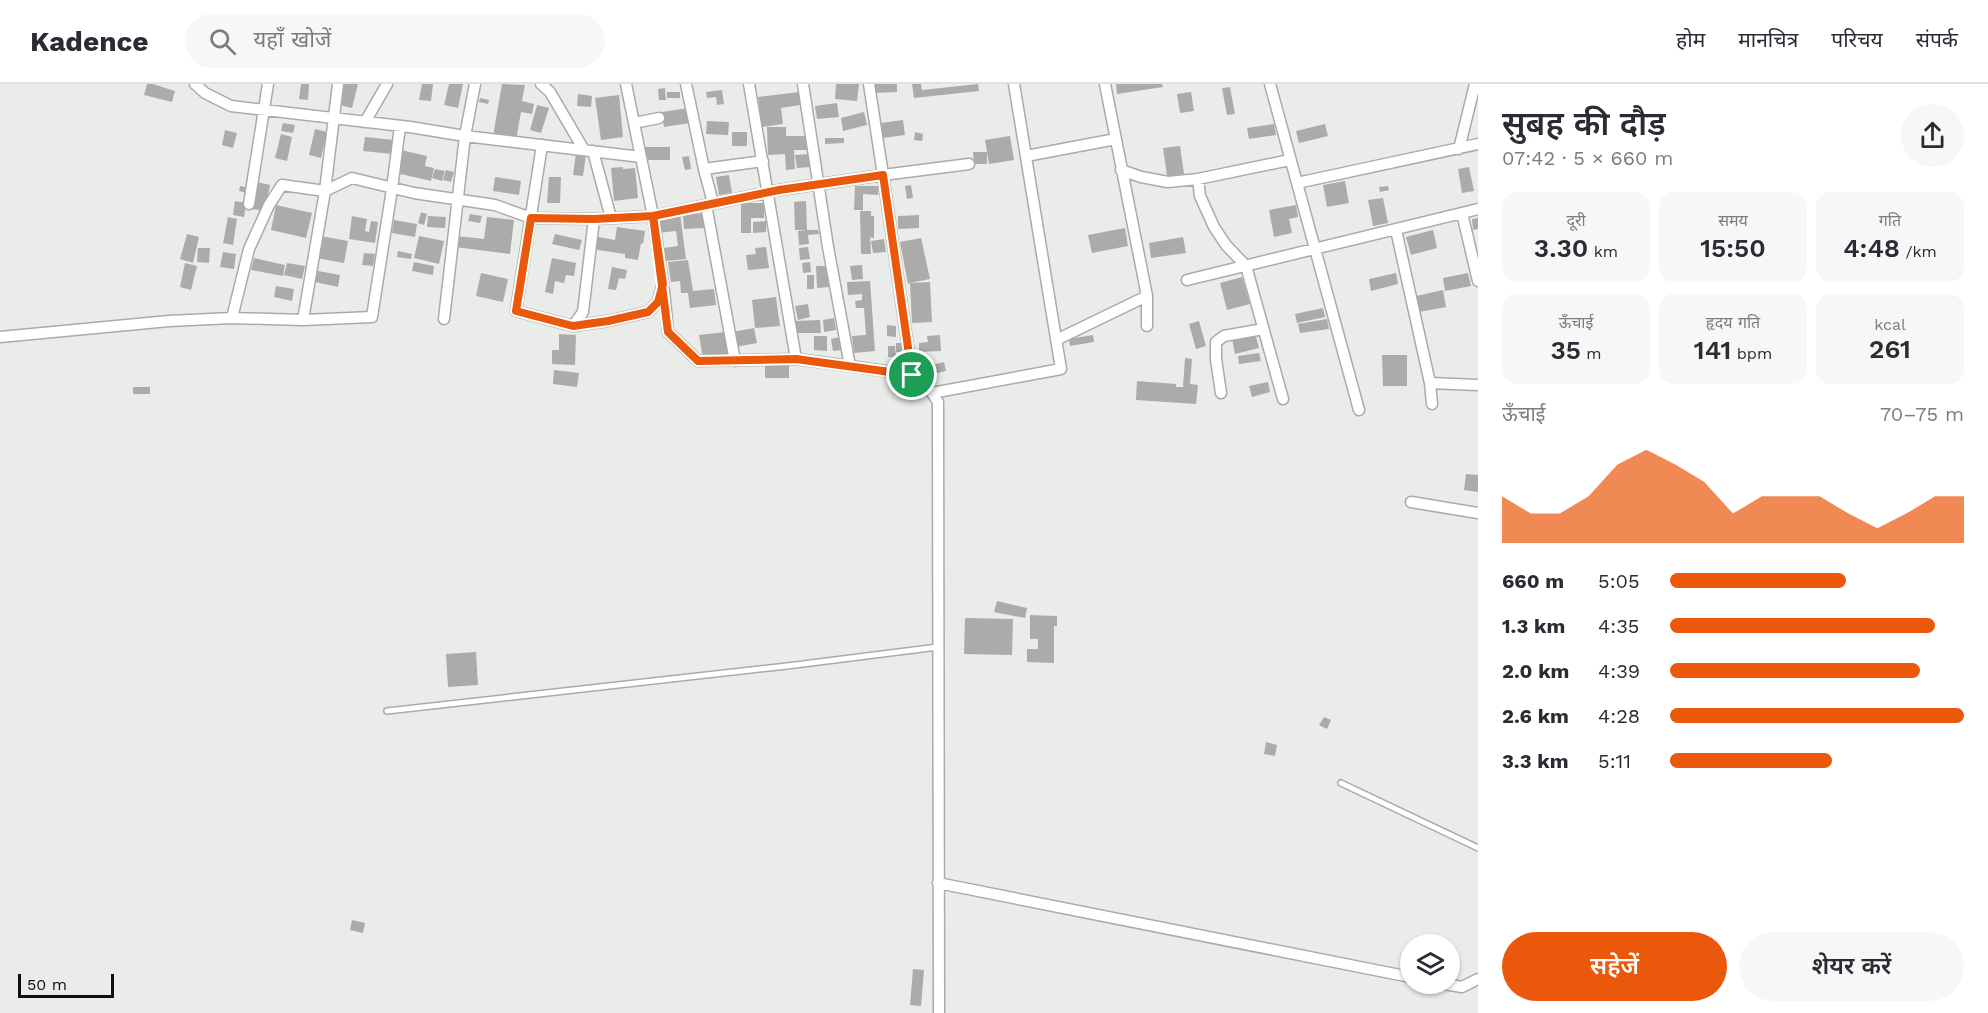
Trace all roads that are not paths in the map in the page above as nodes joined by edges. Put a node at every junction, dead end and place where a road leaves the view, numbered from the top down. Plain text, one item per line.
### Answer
1 (195, 84) edge
2 (268, 84) edge
3 (338, 84) edge
4 (387, 84) edge
5 (475, 84) edge
6 (541, 84) edge
7 (626, 84) edge
8 (686, 84) edge
9 (749, 84) edge
10 (803, 84) edge
11 (869, 84) edge
12 (1014, 84) edge
13 (1106, 84) edge
14 (1269, 84) edge
15 (1475, 84) edge
16 (264, 110) junction
17 (334, 118) junction
18 (659, 118) dead end
19 (365, 122) junction
20 (634, 123) junction
21 (400, 126) junction
22 (465, 136) junction
23 (1116, 139) junction
24 (1478, 144) edge
25 (542, 145) junction
26 (1459, 149) junction
27 (588, 150) junction
28 (1026, 156) junction
29 (641, 157) junction
30 (1290, 160) junction
31 (763, 161) junction
32 (969, 164) dead end
33 (704, 169) junction
34 (1121, 170) junction
35 (883, 175) junction
36 (1198, 179) junction
37 (1297, 183) junction
38 (819, 184) junction
39 (392, 189) junction
40 (325, 191) junction
41 (769, 192) junction
42 (458, 199) junction
43 (249, 204) dead end
44 (709, 204) junction
45 (1478, 209) edge
46 (1462, 213) junction
47 (653, 216) junction
48 (531, 218) junction
49 (611, 218) junction
50 (594, 219) junction
51 (1396, 230) junction
52 (1315, 250) junction
53 (1246, 266) junction
54 (1187, 280) dead end
55 (1478, 281) edge
56 (663, 284) junction
57 (1147, 296) junction
58 (232, 318) junction
59 (444, 319) dead end
60 (303, 320) junction
61 (573, 326) junction
62 (1147, 326) dead end
63 (1263, 329) junction
64 (0, 337) edge
65 (1056, 340) junction
66 (796, 359) junction
67 (735, 361) junction
68 (850, 366) junction
69 (912, 375) junction
70 (1430, 383) junction
71 (1478, 385) edge
72 (932, 393) junction
73 (1221, 393) dead end
74 (1283, 399) dead end
75 (1432, 404) dead end
76 (1359, 410) dead end
77 (1411, 502) dead end
78 (1478, 513) edge
79 (938, 647) junction
80 (387, 711) dead end
81 (1341, 783) dead end
82 (1478, 848) edge
83 (938, 883) junction
84 (1400, 975) edge
85 (1478, 979) edge
86 (1460, 987) edge
87 (939, 1013) edge

1 - 16 street
2 - 16 street
3 - 17 street
4 - 19 street
5 - 22 street
6 - 27 street
7 - 20 street
8 - 33 street
9 - 31 street
10 - 38 street
11 - 35 street
12 - 28 street
13 - 23 street
14 - 30 street
15 - 26 street
16 - 17 street
16 - 43 street
17 - 19 street
17 - 40 street
18 - 20 street
19 - 21 street
20 - 29 street
21 - 22 street
21 - 39 street
22 - 25 street
22 - 42 street
23 - 28 street
23 - 34 street
24 - 26 street
25 - 27 street
25 - 48 street
26 - 37 street
27 - 29 street
27 - 49 street
28 - 65 street
29 - 47 street
30 - 36 street
30 - 37 street
31 - 33 street
31 - 41 street
32 - 35 street
33 - 44 street
34 - 36 street
34 - 57 street
35 - 38 street
35 - 69 street
36 - 53 street
37 - 52 street
38 - 41 street
38 - 68 street
39 - 40 street
39 - 42 street
39 - 60 street
40 - 58 street
40 - 60 street
41 - 44 street
41 - 66 street
42 - 48 street
42 - 59 street
44 - 47 street
44 - 67 street
45 - 46 street
46 - 51 street
46 - 55 street
47 - 49 street
47 - 56 street
48 - 50 street
48 - 61 street
49 - 50 street
50 - 61 street
51 - 52 street
51 - 70 street
52 - 53 street
52 - 76 street
53 - 54 street
53 - 63 street
56 - 61 street
56 - 67 street
57 - 62 street
57 - 65 street
58 - 60 street
58 - 64 street
63 - 73 street
63 - 74 street
65 - 72 street
66 - 67 street
66 - 68 street
68 - 69 street
69 - 72 street
70 - 71 street
70 - 75 street
72 - 79 street
77 - 78 street
79 - 80 lane
79 - 83 street
81 - 82 lane
83 - 84 street
83 - 87 street
85 - 86 street

